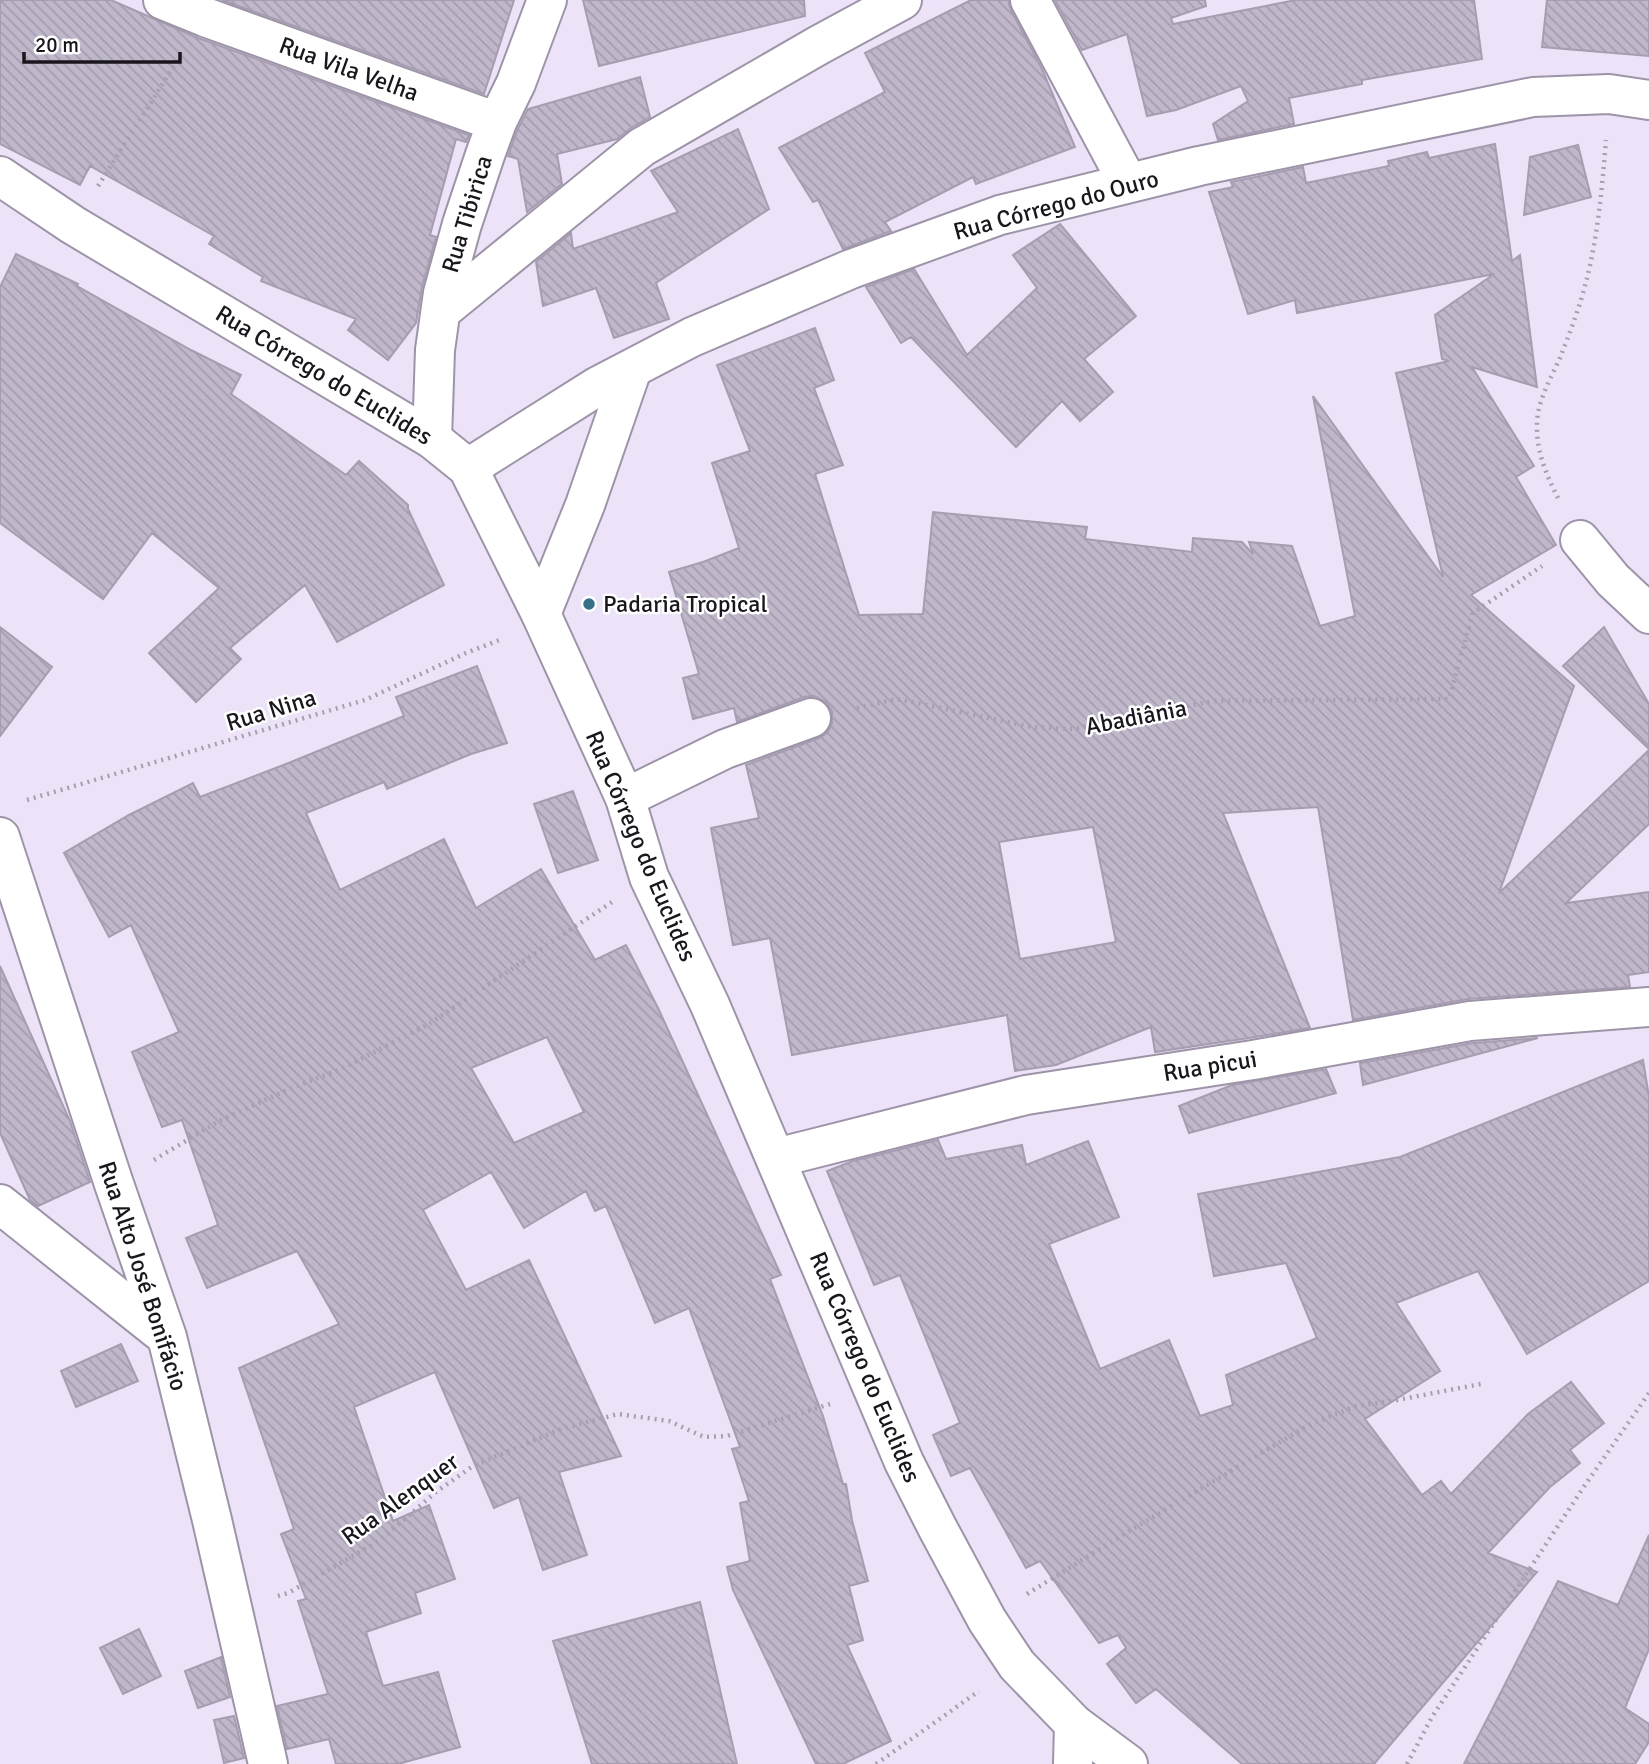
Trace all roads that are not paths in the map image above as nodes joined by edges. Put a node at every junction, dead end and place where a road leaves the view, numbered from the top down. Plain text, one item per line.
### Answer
1 (163, 0) edge
2 (547, 0) edge
3 (902, 0) edge
4 (1030, 0) edge
5 (1649, 100) edge
6 (497, 122) junction
7 (0, 176) edge
8 (1128, 183) junction
9 (440, 311) junction
10 (632, 369) junction
11 (432, 439) junction
12 (468, 468) junction
13 (1580, 540) road end
14 (1649, 614) edge
15 (543, 618) junction
16 (811, 718) road end
17 (625, 798) junction
18 (0, 837) edge
19 (1649, 1007) edge
20 (776, 1158) junction
21 (0, 1204) edge
22 (167, 1337) junction
23 (1074, 1724) junction
24 (268, 1764) edge
25 (1073, 1764) edge
26 (1128, 1764) edge

1 - 6 street, Rua Vila Velha
2 - 6 street, Rua Tibirica
3 - 9 street
4 - 8 street
5 - 8 street, Rua Córrego do Ouro
6 - 9 street, Rua Tibirica
7 - 11 street, Rua Córrego do Euclides
8 - 10 street, Rua Córrego do Ouro
9 - 11 street, Rua Tibirica
10 - 12 street, Rua Córrego do Ouro
10 - 15 street
11 - 12 street, Rua Córrego do Euclides
12 - 15 street, Rua Córrego do Euclides
13 - 14 street
15 - 17 street, Rua Córrego do Euclides
16 - 17 street
17 - 20 street, Rua Córrego do Euclides
18 - 22 street, Rua Alto José Bonifácio
19 - 20 street, Rua picui
20 - 23 street, Rua Córrego do Euclides
21 - 22 street
22 - 24 street, Rua Alto José Bonifácio
23 - 25 street
23 - 26 street, Rua Córrego do Euclides

